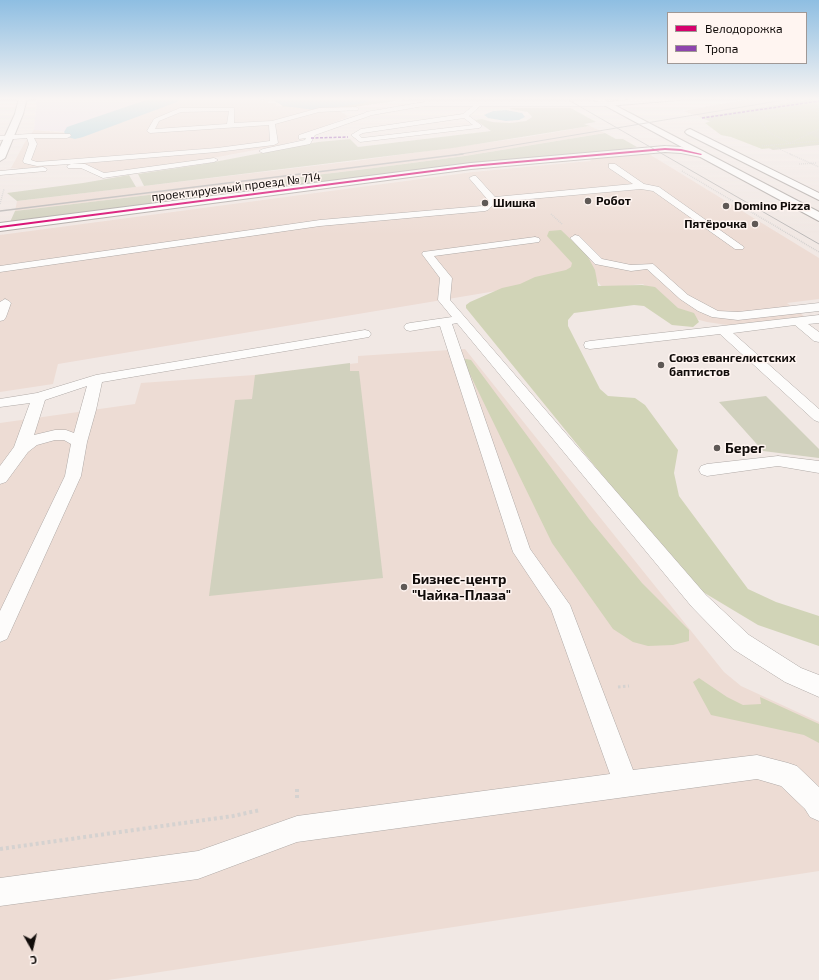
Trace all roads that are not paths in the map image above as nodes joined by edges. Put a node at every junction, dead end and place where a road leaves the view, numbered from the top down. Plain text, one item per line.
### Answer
1 (7, 144) edge
2 (33, 144) edge
3 (268, 144) edge
4 (298, 144) edge
5 (673, 144) edge
6 (681, 144) edge
7 (713, 144) edge
8 (665, 149) junction
9 (701, 154) junction
10 (595, 155) junction
11 (0, 158) edge
12 (31, 162) junction
13 (15, 172) junction
14 (0, 173) edge
15 (474, 178) dead end
16 (641, 186) junction
17 (819, 197) edge
18 (493, 200) junction
19 (819, 218) edge
20 (0, 227) edge
21 (575, 238) dead end
22 (536, 240) dead end
23 (739, 247) dead end
24 (0, 269) edge
25 (6, 302) dead end
26 (819, 307) edge
27 (0, 317) edge
28 (819, 319) edge
29 (452, 320) junction
30 (798, 322) junction
31 (410, 327) dead end
32 (723, 330) junction
33 (364, 334) dead end
34 (819, 338) edge
35 (590, 345) dead end
36 (96, 379) junction
37 (39, 397) junction
38 (0, 403) edge
39 (819, 417) edge
40 (79, 442) junction
41 (22, 448) junction
42 (819, 467) edge
43 (707, 470) dead end
44 (0, 478) edge
45 (0, 633) edge
46 (819, 686) edge
47 (626, 784) junction
48 (819, 808) edge
49 (0, 892) edge

1 - 11 main road
2 - 12 lane
3 - 12 lane
4 - 13 lane
5 - 8 main road
6 - 9 main road
7 - 17 main road
8 - 9 main road, проектируемый проезд № 714
8 - 10 main road, проектируемый проезд № 714
9 - 19 main road
10 - 16 lane
10 - 20 main road, проектируемый проезд № 714
12 - 13 lane
13 - 14 lane
15 - 18 lane
16 - 18 lane
16 - 23 lane
18 - 24 lane
21 - 26 lane
22 - 29 lane
25 - 27 lane
28 - 30 lane
29 - 31 lane
29 - 46 lane
29 - 47 lane
30 - 32 lane
30 - 34 lane
32 - 35 lane
32 - 39 lane
33 - 36 lane
36 - 37 lane
36 - 40 lane
37 - 38 lane
37 - 41 lane
40 - 41 lane
40 - 45 lane
41 - 44 lane
42 - 43 lane
47 - 48 lane
47 - 49 lane

